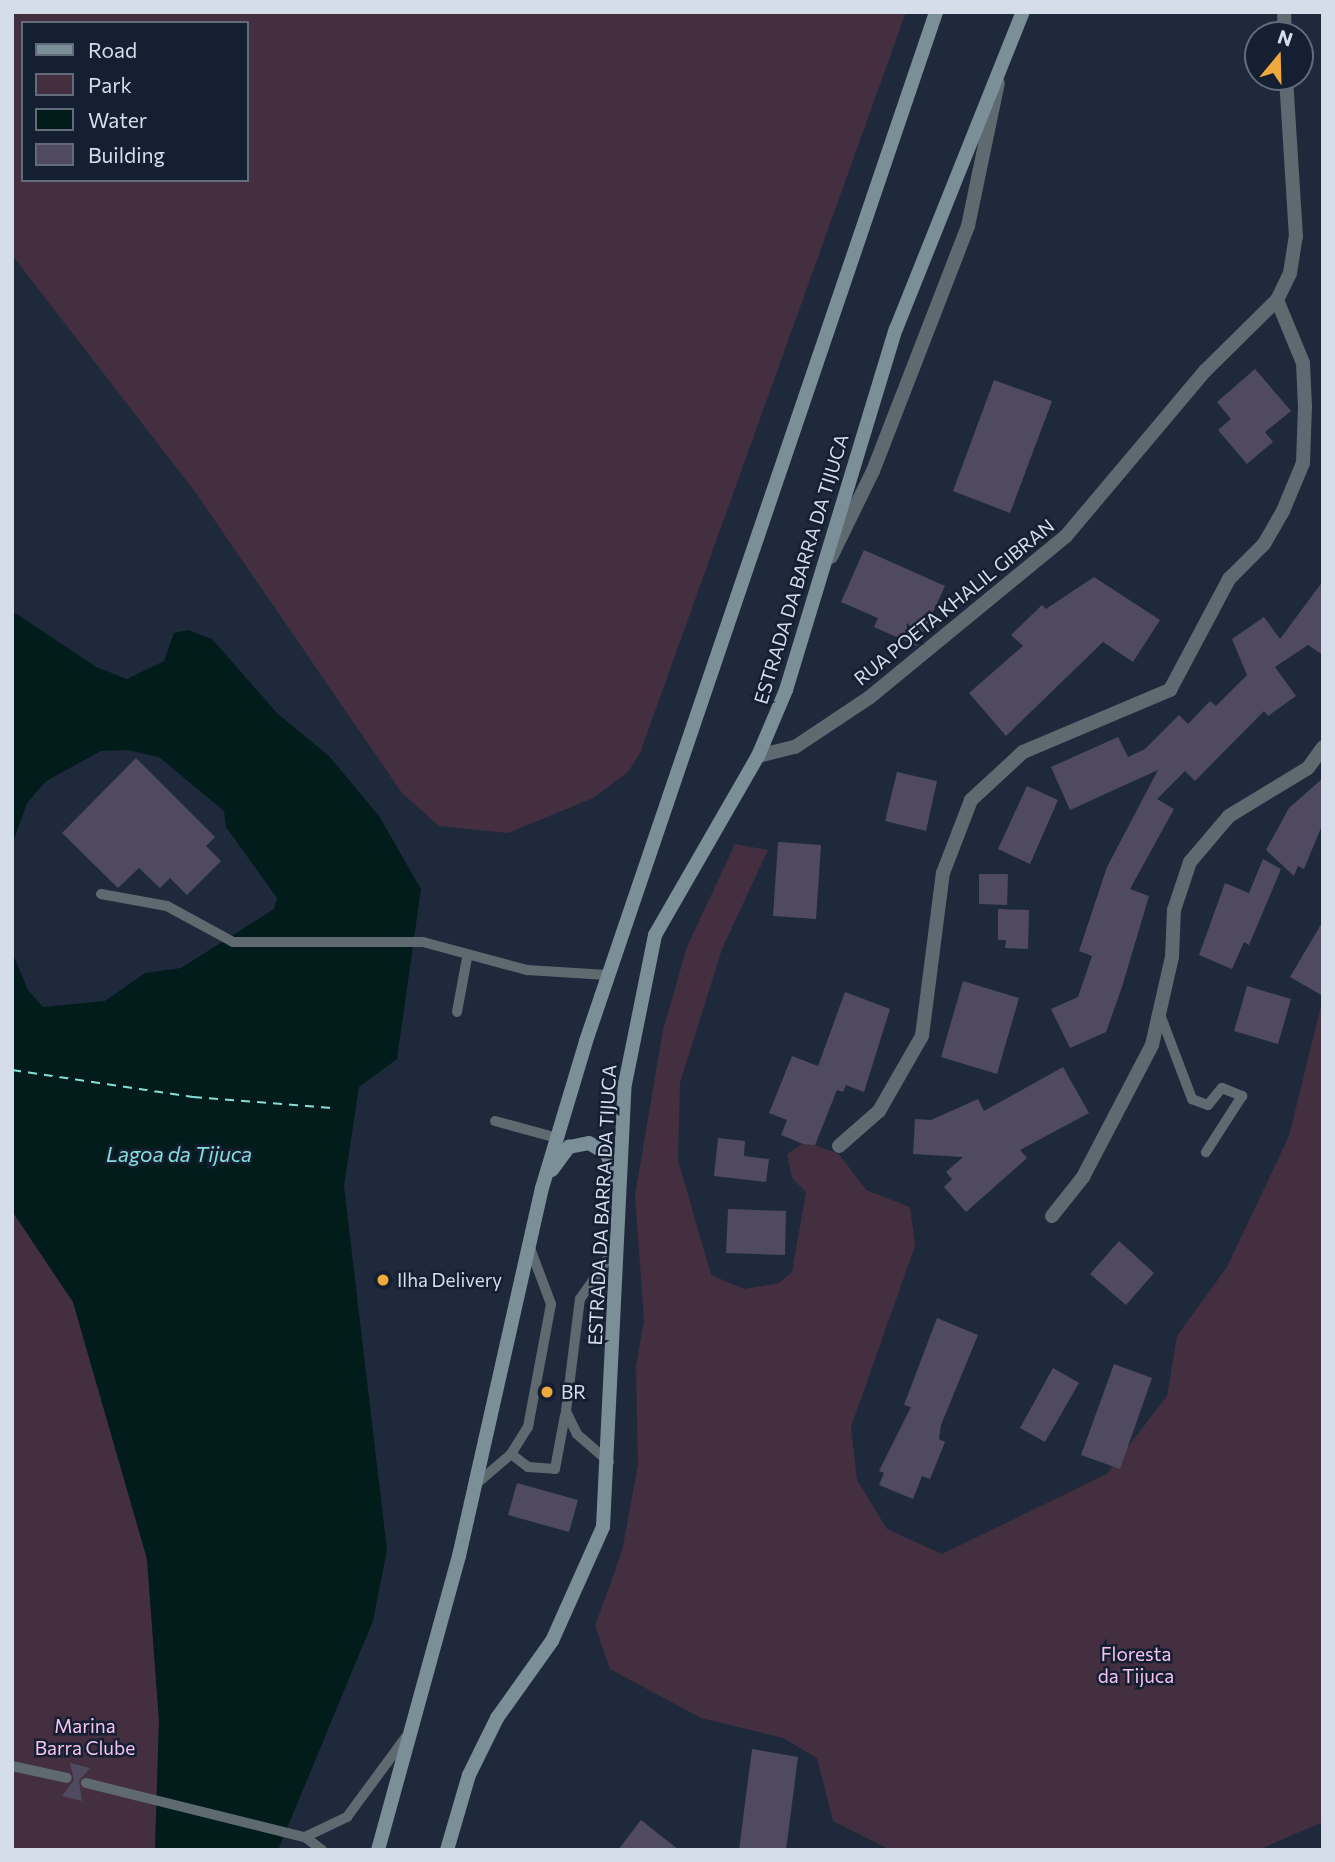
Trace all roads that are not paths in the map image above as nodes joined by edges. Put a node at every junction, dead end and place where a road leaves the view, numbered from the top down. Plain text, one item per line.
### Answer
1 (936, 12) edge
2 (1023, 12) edge
3 (999, 75) junction
4 (1287, 91) edge
5 (1277, 300) junction
6 (817, 587) junction
7 (1323, 747) edge
8 (758, 756) junction
9 (101, 894) dead end
10 (467, 958) junction
11 (607, 975) junction
12 (457, 1012) dead end
13 (1161, 1017) junction
14 (495, 1121) dead end
15 (557, 1138) junction
16 (839, 1146) dead end
17 (1206, 1152) dead end
18 (542, 1188) junction
19 (620, 1192) junction
20 (1052, 1216) dead end
21 (615, 1247) junction
22 (530, 1248) junction
23 (566, 1411) junction
24 (511, 1454) junction
25 (610, 1462) junction
26 (473, 1487) junction
27 (409, 1734) junction
28 (12, 1766) edge
29 (66, 1778) dead end
30 (86, 1783) dead end
31 (305, 1838) junction
32 (322, 1850) edge
33 (378, 1850) edge
34 (447, 1850) edge

1 - 11 main road, ESTRADA DA BARRA DA TIJUCA
2 - 3 main road, ESTRADA DA BARRA DA TIJUCA
3 - 6 main road, ESTRADA DA BARRA DA TIJUCA
3 - 6 street
4 - 5 street, RUA POETA KHALIL GIBRAN
5 - 8 street, RUA POETA KHALIL GIBRAN
5 - 16 street
6 - 8 main road, ESTRADA DA BARRA DA TIJUCA
7 - 13 street
8 - 19 main road, ESTRADA DA BARRA DA TIJUCA
9 - 10 lane
10 - 11 lane
10 - 12 lane
11 - 15 main road, ESTRADA DA BARRA DA TIJUCA
13 - 17 lane
13 - 20 street
14 - 15 lane
15 - 18 main road, ESTRADA DA BARRA DA TIJUCA
18 - 19 main road
18 - 22 main road, ESTRADA DA BARRA DA TIJUCA
19 - 21 main road, ESTRADA DA BARRA DA TIJUCA
21 - 23 lane
21 - 25 main road, ESTRADA DA BARRA DA TIJUCA
22 - 24 lane
22 - 26 main road, ESTRADA DA BARRA DA TIJUCA
23 - 24 lane
23 - 25 lane
24 - 26 lane
25 - 34 main road, ESTRADA DA BARRA DA TIJUCA
26 - 27 main road, ESTRADA DA BARRA DA TIJUCA
27 - 31 lane
27 - 33 main road, ESTRADA DA BARRA DA TIJUCA
28 - 29 lane
30 - 31 lane
31 - 32 lane

